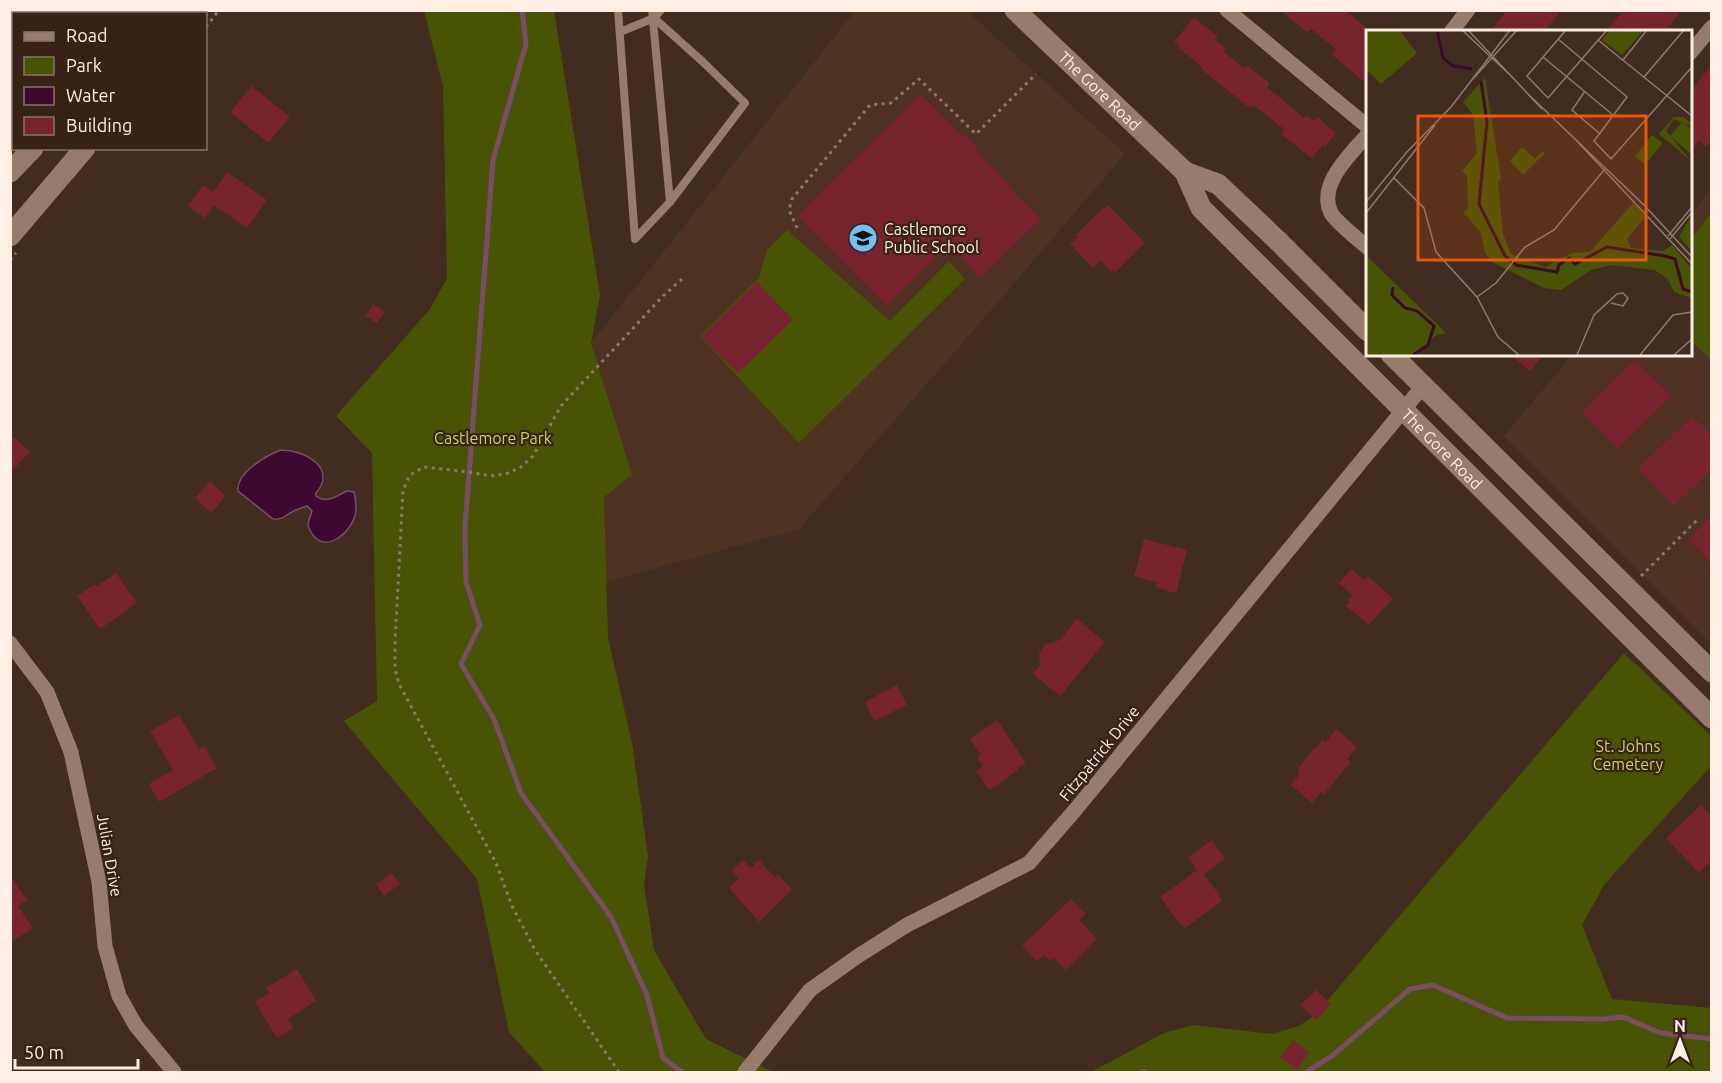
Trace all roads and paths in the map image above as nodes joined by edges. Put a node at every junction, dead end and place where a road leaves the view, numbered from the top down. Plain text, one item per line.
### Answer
1 (219, 10) edge
2 (618, 10) edge
3 (661, 10) edge
4 (1014, 10) edge
5 (1227, 10) edge
6 (1468, 10) edge
7 (653, 14) edge
8 (207, 26) edge
9 (1712, 27) edge
10 (1453, 30) edge
11 (620, 32) junction
12 (1692, 51) edge
13 (1036, 75) dead end
14 (1366, 125) edge
15 (1366, 137) edge
16 (31, 150) edge
17 (83, 150) edge
18 (10, 172) edge
19 (1185, 172) junction
20 (670, 202) junction
21 (797, 228) dead end
22 (10, 236) edge
23 (1366, 246) edge
24 (682, 279) dead end
25 (1366, 329) edge
26 (1393, 356) edge
27 (1423, 386) junction
28 (1402, 411) junction
29 (1697, 520) dead end
30 (1641, 576) dead end
31 (10, 643) edge
32 (1712, 672) edge
33 (1712, 718) edge
34 (174, 1072) edge
35 (619, 1072) edge
36 (745, 1072) edge

1 - 8 path
2 - 11 lane
3 - 7 lane
4 - 19 main road, The Gore Road
5 - 14 street
6 - 10 street
7 - 11 lane
7 - 20 lane
7 - 20 lane
9 - 12 street
11 - 20 lane
13 - 21 path
15 - 23 street
16 - 18 main road
17 - 22 main road
19 - 25 main road, The Gore Road
19 - 28 main road, The Gore Road
24 - 35 path
26 - 27 main road, The Gore Road
27 - 28 street, Fitzpatrick Drive
27 - 32 main road, The Gore Road
28 - 33 main road, The Gore Road
28 - 36 street, Fitzpatrick Drive
29 - 30 path
31 - 34 street, Julian Drive

